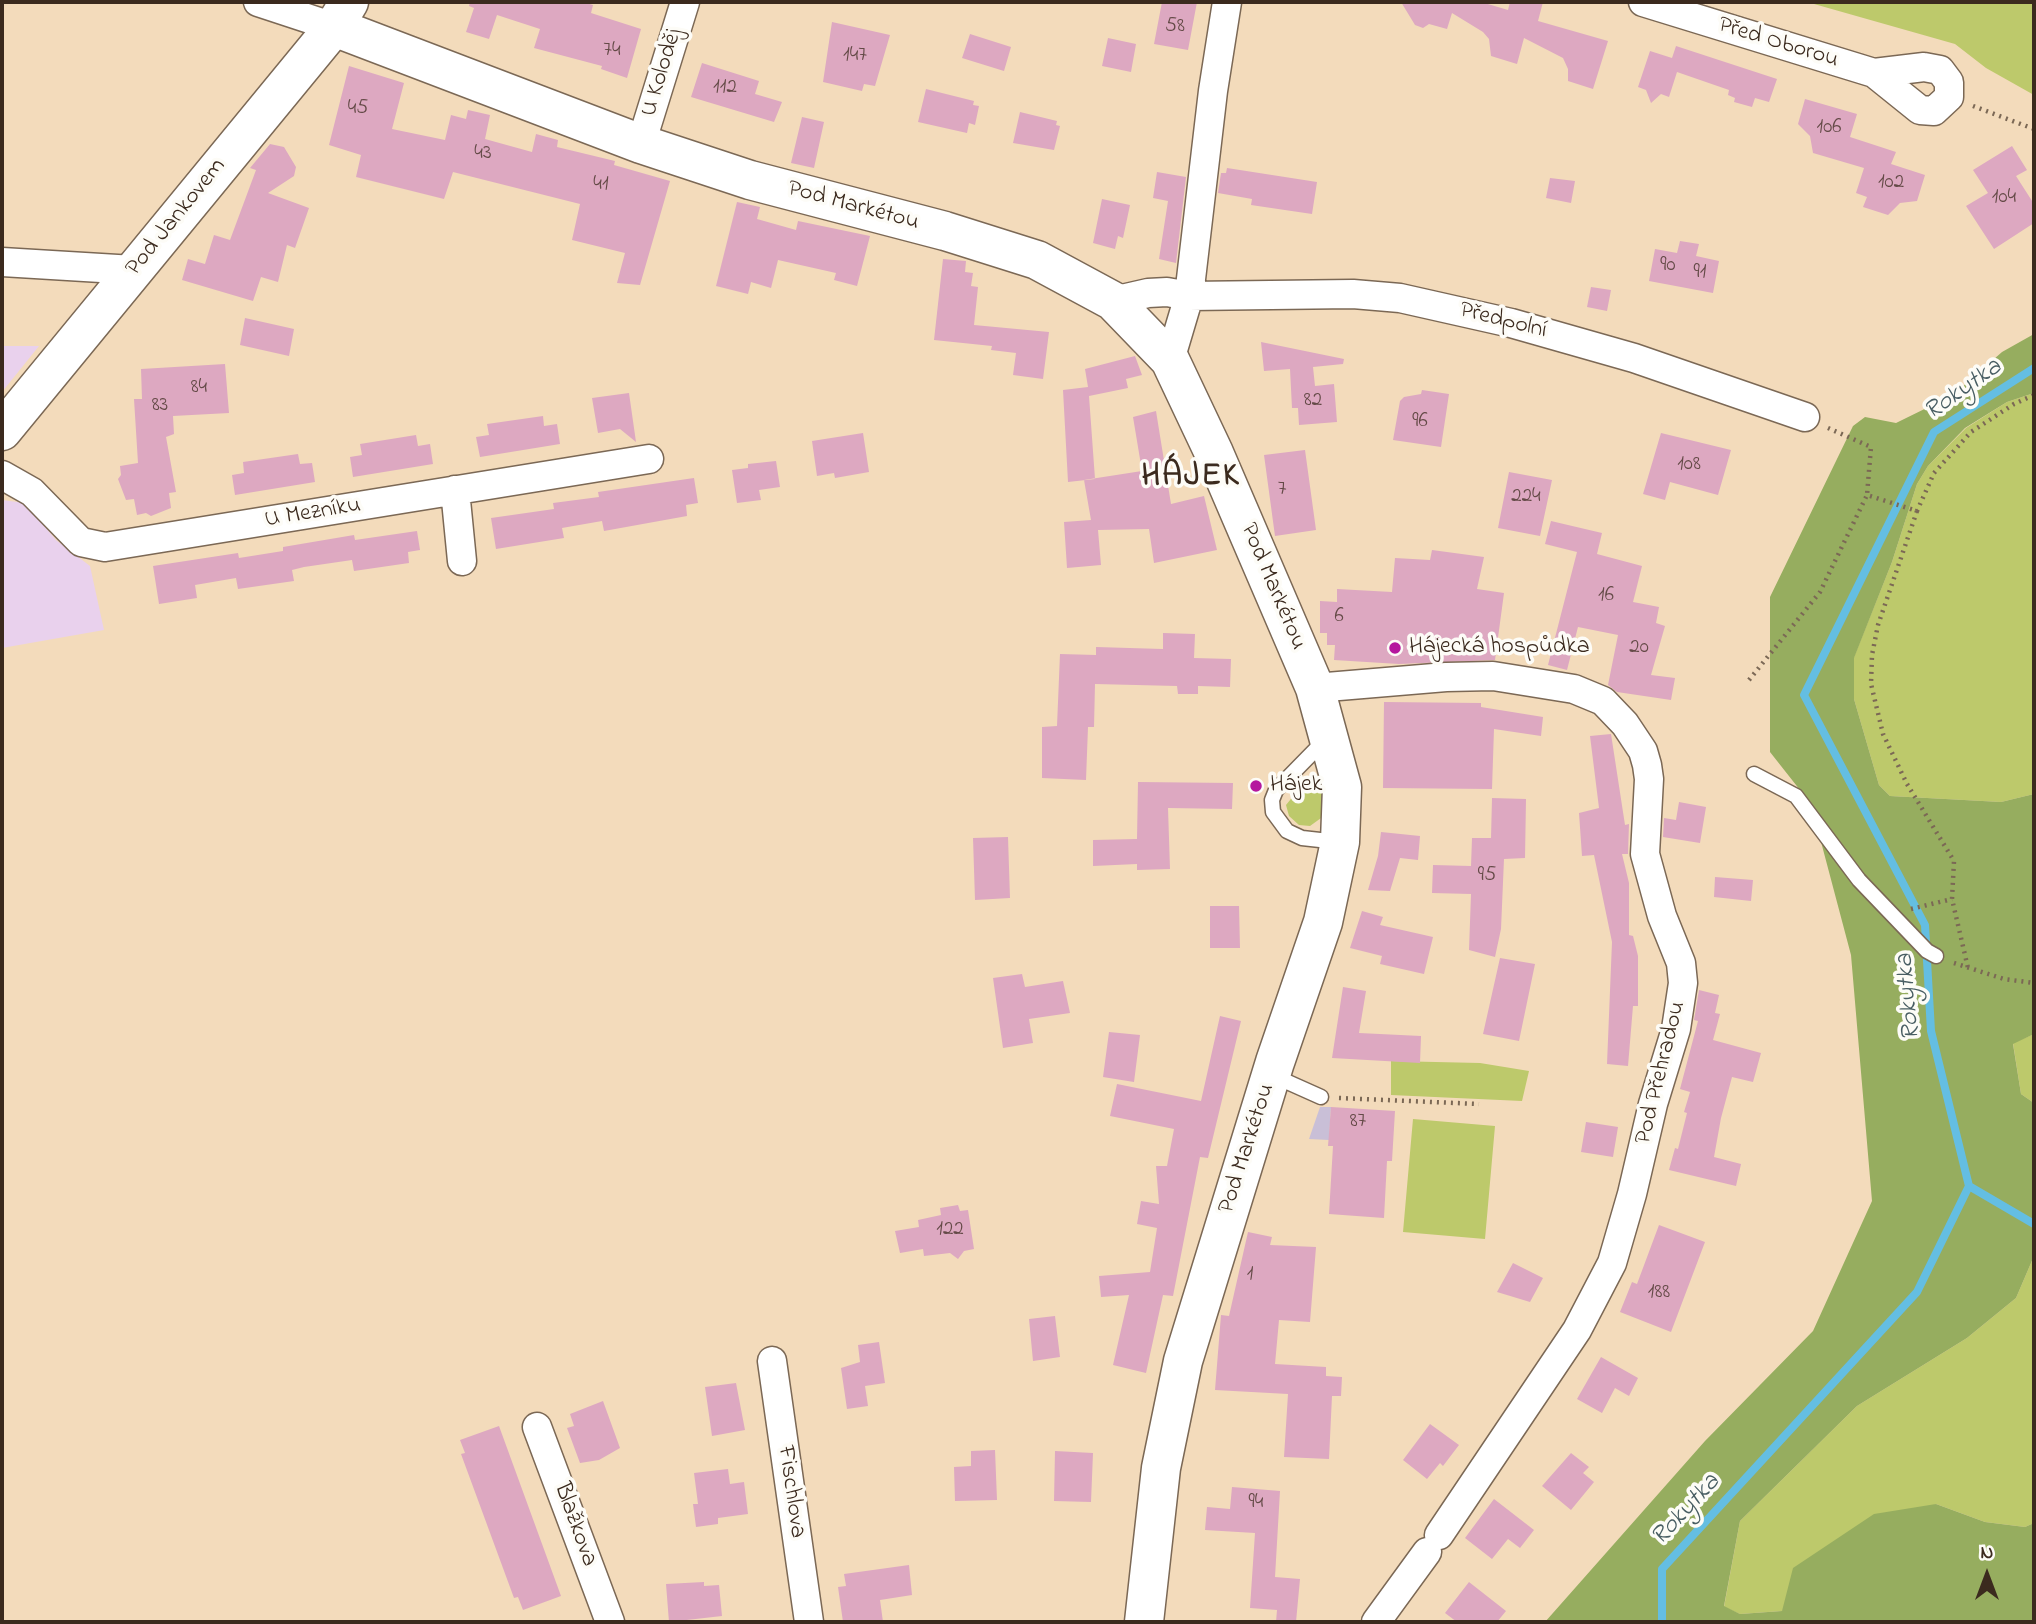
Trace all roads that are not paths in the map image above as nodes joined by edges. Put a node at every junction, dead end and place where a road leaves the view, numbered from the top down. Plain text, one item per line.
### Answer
1 (258, 2) edge
2 (685, 2) edge
3 (1227, 2) edge
4 (1643, 2) edge
5 (341, 15) edge
6 (1949, 97) road end
7 (641, 144) junction
8 (2, 262) edge
9 (134, 270) junction
10 (1189, 296) junction
11 (1112, 301) junction
12 (1170, 360) junction
13 (1805, 417) road end
14 (2, 431) edge
15 (649, 459) dead end
16 (2, 475) edge
17 (455, 490) junction
18 (462, 561) dead end
19 (1315, 688) junction
20 (1328, 737) junction
21 (1754, 774) dead end
22 (1340, 842) junction
23 (1936, 956) dead end
24 (1271, 1075) junction
25 (1321, 1097) road end
26 (772, 1361) dead end
27 (537, 1427) dead end
28 (610, 1622) edge
29 (809, 1622) edge
30 (1144, 1622) edge
31 (1376, 1622) edge

1 - 5 street
2 - 7 street, U Koloděj
3 - 10 street
4 - 6 street, Před Oborou
5 - 7 street, Pod Markétou
5 - 9 street, Pod Jankovem
7 - 11 street, Pod Markétou
8 - 9 street
9 - 14 street, Pod Jankovem
10 - 11 street, Předpolní
10 - 12 street
10 - 13 street, Předpolní
11 - 12 street, Pod Markétou
12 - 19 street, Pod Markétou
15 - 17 street, U Mezníku
16 - 17 street, U Mezníku
17 - 18 street
19 - 20 street, Pod Markétou
19 - 31 street, Pod Přehradou
20 - 22 street, Pod Markétou
20 - 22 lane
21 - 23 lane
22 - 24 street, Pod Markétou
24 - 25 lane
24 - 30 street, Pod Markétou
26 - 29 street, Fischlova
27 - 28 street, Blažkova

